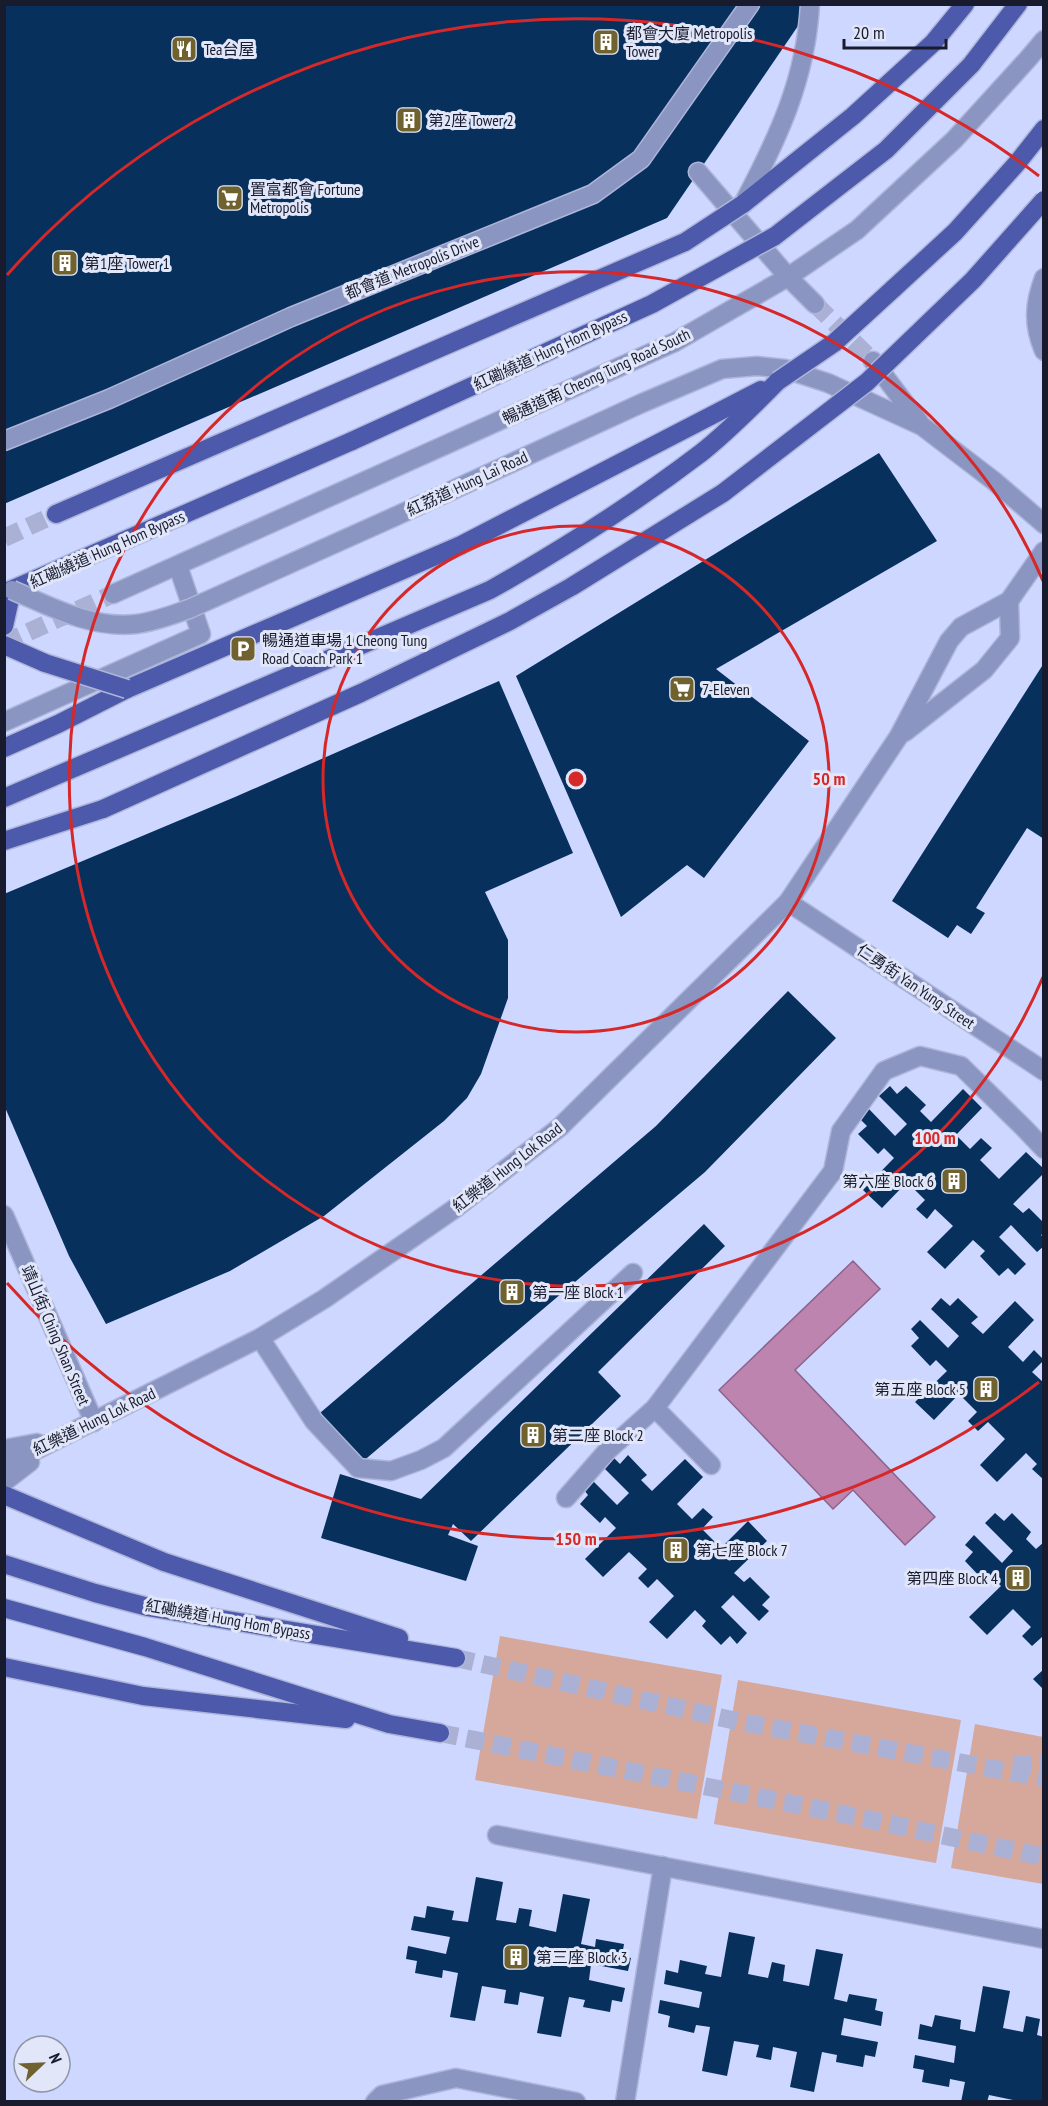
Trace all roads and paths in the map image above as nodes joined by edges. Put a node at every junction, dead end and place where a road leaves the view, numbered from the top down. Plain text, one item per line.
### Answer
1 (750, 4) edge
2 (810, 4) edge
3 (965, 4) edge
4 (1018, 4) edge
5 (1044, 40) edge
6 (1044, 129) edge
7 (698, 172) dead end
8 (1044, 200) edge
9 (743, 204) junction
10 (788, 277) junction
11 (1044, 278) edge
12 (815, 304) tunnel mouth
13 (1044, 351) edge
14 (873, 361) tunnel mouth
15 (778, 381) junction
16 (922, 426) junction
17 (4, 441) edge
18 (56, 514) tunnel mouth
19 (1044, 524) edge
20 (1044, 551) edge
21 (178, 566) junction
22 (7, 587) edge
23 (113, 594) tunnel mouth
24 (1009, 601) junction
25 (4, 626) edge
26 (4, 645) edge
27 (127, 688) junction
28 (4, 722) edge
29 (899, 736) junction
30 (4, 748) edge
31 (4, 798) edge
32 (4, 842) edge
33 (788, 902) junction
34 (1044, 1071) edge
35 (1044, 1149) edge
36 (4, 1215) edge
37 (633, 1273) dead end
38 (260, 1338) junction
39 (655, 1408) junction
40 (94, 1422) junction
41 (57, 1439) junction
42 (4, 1449) edge
43 (711, 1465) dead end
44 (4, 1466) edge
45 (4, 1482) edge
46 (4, 1495) edge
47 (566, 1498) dead end
48 (4, 1564) edge
49 (4, 1608) edge
50 (434, 1653) junction
51 (456, 1658) tunnel mouth
52 (4, 1667) edge
53 (389, 1724) junction
54 (440, 1733) tunnel mouth
55 (497, 1835) dead end
56 (663, 1866) junction
57 (1044, 1940) edge
58 (510, 2095) edge
59 (375, 2102) edge
60 (576, 2102) edge
61 (625, 2102) edge

1 - 17 street, 都會道 Metropolis Drive
2 - 9 street
3 - 9 main road
4 - 22 main road, 紅磡繞道 Hung Hom Bypass, bridge
5 - 10 street, 暢通道南 Cheong Tung Road South
6 - 15 main road, bridge
7 - 10 street
8 - 32 main road, bridge
9 - 18 main road, bridge
10 - 12 street
10 - 21 street, 暢通道南 Cheong Tung Road South
11 - 13 street
14 - 16 street, 紅荔道 Hung Lai Road
15 - 27 main road
15 - 31 main road
16 - 19 street, 紅荔道 Hung Lai Road
16 - 22 street, 紅荔道 Hung Lai Road, bridge
20 - 24 street, 紅樂道 Hung Lok Road
21 - 23 street, 暢通道南 Cheong Tung Road South
21 - 28 street
22 - 25 main road
24 - 29 street, 紅樂道 Hung Lok Road
24 - 29 street, 紅樂道 Hung Lok Road
26 - 27 main road, bridge
27 - 30 main road
29 - 33 street, 紅樂道 Hung Lok Road
33 - 34 street, 仁勇街 Yan Yung Street
33 - 38 street, 紅樂道 Hung Lok Road
35 - 39 street
36 - 40 street, 靖山街 Ching Shan Street
37 - 38 street
38 - 40 street, 紅樂道 Hung Lok Road
39 - 43 street
39 - 47 street
40 - 41 street, 紅樂道 Hung Lok Road
41 - 42 street
41 - 44 street, 紅樂道 Hung Lok Road
41 - 45 street
46 - 50 main road
48 - 50 main road, 紅磡繞道 Hung Hom Bypass
49 - 53 main road
50 - 51 main road, 紅磡繞道 Hung Hom Bypass
52 - 53 main road
53 - 54 main road
55 - 56 street
56 - 57 street
56 - 61 street
58 - 59 street
58 - 60 street

